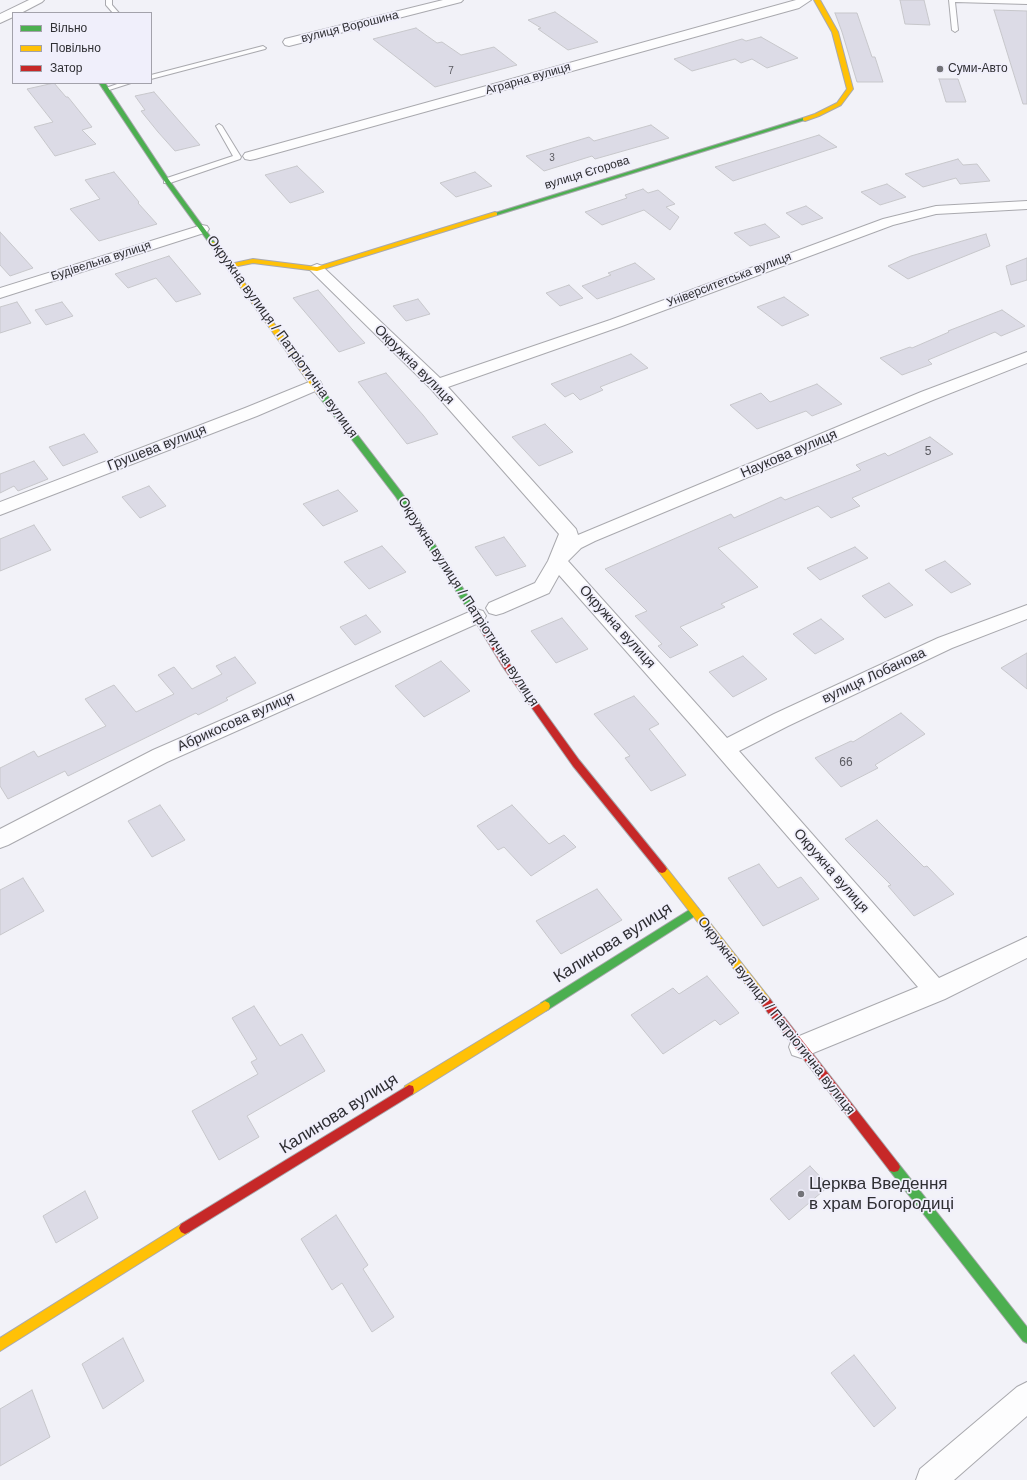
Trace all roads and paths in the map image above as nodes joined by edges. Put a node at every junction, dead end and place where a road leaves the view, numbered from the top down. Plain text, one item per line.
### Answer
1 (109, 0) edge
2 (457, 0) edge
3 (805, 0) edge
4 (817, 0) edge
5 (41, 2) edge
6 (1027, 2) edge
7 (17, 12) edge
8 (115, 12) edge
9 (12, 14) edge
10 (0, 19) edge
11 (955, 30) dead end
12 (290, 42) dead end
13 (263, 48) dead end
14 (152, 77) edge
15 (120, 84) edge
16 (104, 86) edge
17 (219, 126) dead end
18 (250, 156) dead end
19 (167, 181) junction
20 (1027, 205) edge
21 (202, 229) junction
22 (229, 266) junction
23 (317, 270) junction
24 (0, 293) edge
25 (1027, 357) edge
26 (314, 385) junction
27 (437, 385) junction
28 (0, 509) edge
29 (557, 561) junction
30 (496, 608) dead end
31 (1027, 612) edge
32 (476, 616) junction
33 (724, 748) junction
34 (0, 839) edge
35 (694, 911) junction
36 (1027, 947) edge
37 (936, 991) junction
38 (801, 1047) junction
39 (1027, 1337) edge
40 (0, 1345) edge
41 (1027, 1397) edge
42 (931, 1480) edge

1 - 8 lane
2 - 12 street, вулиця Ворошина
3 - 18 street, Аграрна вулиця
4 - 23 street, вулиця Єгорова
5 - 7 street
6 - 11 lane
9 - 10 street
13 - 14 lane
15 - 16 lane
16 - 19 street, Окружна вулиця / Патріотична вулиця
17 - 19 lane
19 - 21 street, Окружна вулиця / Патріотична вулиця
20 - 27 street, Університетська вулиця
21 - 22 street, Окружна вулиця / Патріотична вулиця
21 - 24 street, Будівельна вулиця
22 - 23 street, вулиця Єгорова
22 - 26 street, Окружна вулиця / Патріотична вулиця
23 - 27 street, Окружна вулиця
25 - 29 street, Наукова вулиця
26 - 28 street, Грушева вулиця
26 - 32 street, Окружна вулиця / Патріотична вулиця
27 - 29 street, Окружна вулиця
29 - 30 street
29 - 33 street, Окружна вулиця
31 - 33 street, вулиця Лобанова
32 - 34 street, Абрикосова вулиця
32 - 35 street, Окружна вулиця / Патріотична вулиця
33 - 37 street, Окружна вулиця
35 - 38 street, Окружна вулиця / Патріотична вулиця
35 - 40 street, Калинова вулиця
36 - 37 street
37 - 38 street
38 - 39 street, Окружна вулиця / Патріотична вулиця
41 - 42 street

